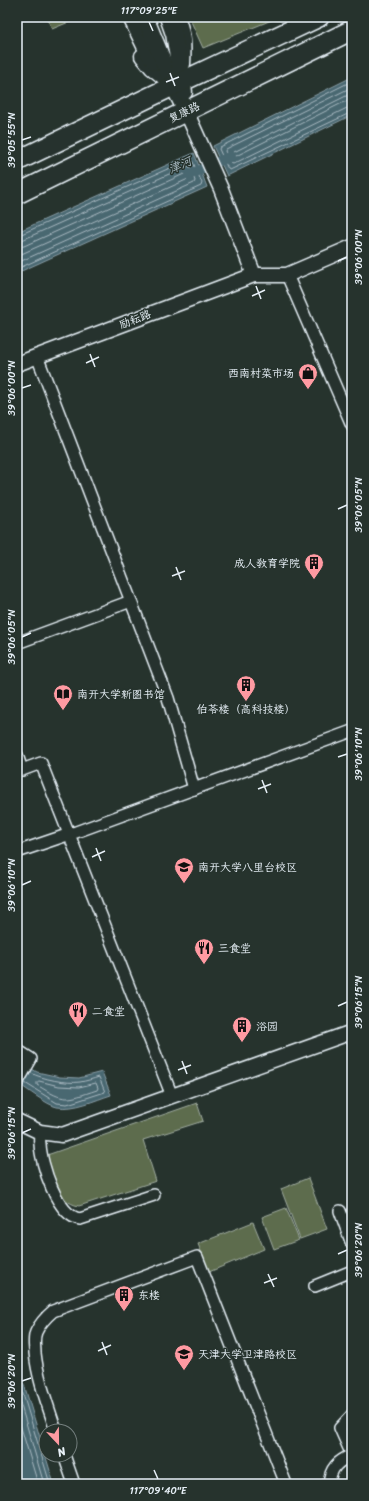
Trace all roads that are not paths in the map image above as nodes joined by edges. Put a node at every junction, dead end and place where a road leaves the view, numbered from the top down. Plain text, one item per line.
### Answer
1 (125, 17) edge
2 (131, 17) edge
3 (145, 17) edge
4 (157, 17) edge
5 (168, 17) edge
6 (177, 17) edge
7 (319, 17) edge
8 (352, 30) edge
9 (178, 83) junction
10 (186, 111) junction
11 (17, 161) edge
12 (17, 194) edge
13 (352, 247) edge
14 (254, 275) junction
15 (287, 275) junction
16 (37, 356) junction
17 (17, 364) edge
18 (352, 425) edge
19 (131, 601) junction
20 (17, 643) edge
21 (352, 731) edge
22 (17, 756) edge
23 (194, 789) junction
24 (68, 834) junction
25 (17, 852) edge
26 (352, 1032) edge
27 (17, 1050) edge
28 (17, 1083) edge
29 (172, 1096) junction
30 (17, 1121) edge
31 (40, 1132) junction
32 (154, 1195) dead end
33 (340, 1211) dead end
34 (352, 1241) edge
35 (352, 1271) edge
36 (315, 1286) dead end
37 (352, 1415) edge
38 (53, 1423) edge
39 (352, 1455) edge
40 (67, 1463) edge
41 (74, 1484) edge
42 (286, 1484) edge
43 (329, 1484) edge

1 - 9 street
2 - 9 main road
3 - 9 main road
4 - 9 main road
5 - 9 main road
6 - 9 street
7 - 9 highway
8 - 10 highway, 复康路
9 - 10 main road
9 - 11 highway
10 - 12 highway, 复康路
10 - 14 street
13 - 15 street
14 - 15 street
14 - 16 street, 励耘路
15 - 18 street
16 - 17 street, 励耘路
16 - 19 street
19 - 20 street
19 - 23 street
21 - 23 street
22 - 24 street
23 - 24 street
24 - 25 street
24 - 29 street
26 - 29 street
27 - 28 street
29 - 31 street
30 - 31 street
31 - 32 street
33 - 34 street
35 - 36 street
37 - 39 street
38 - 42 street
39 - 43 street
40 - 41 street

